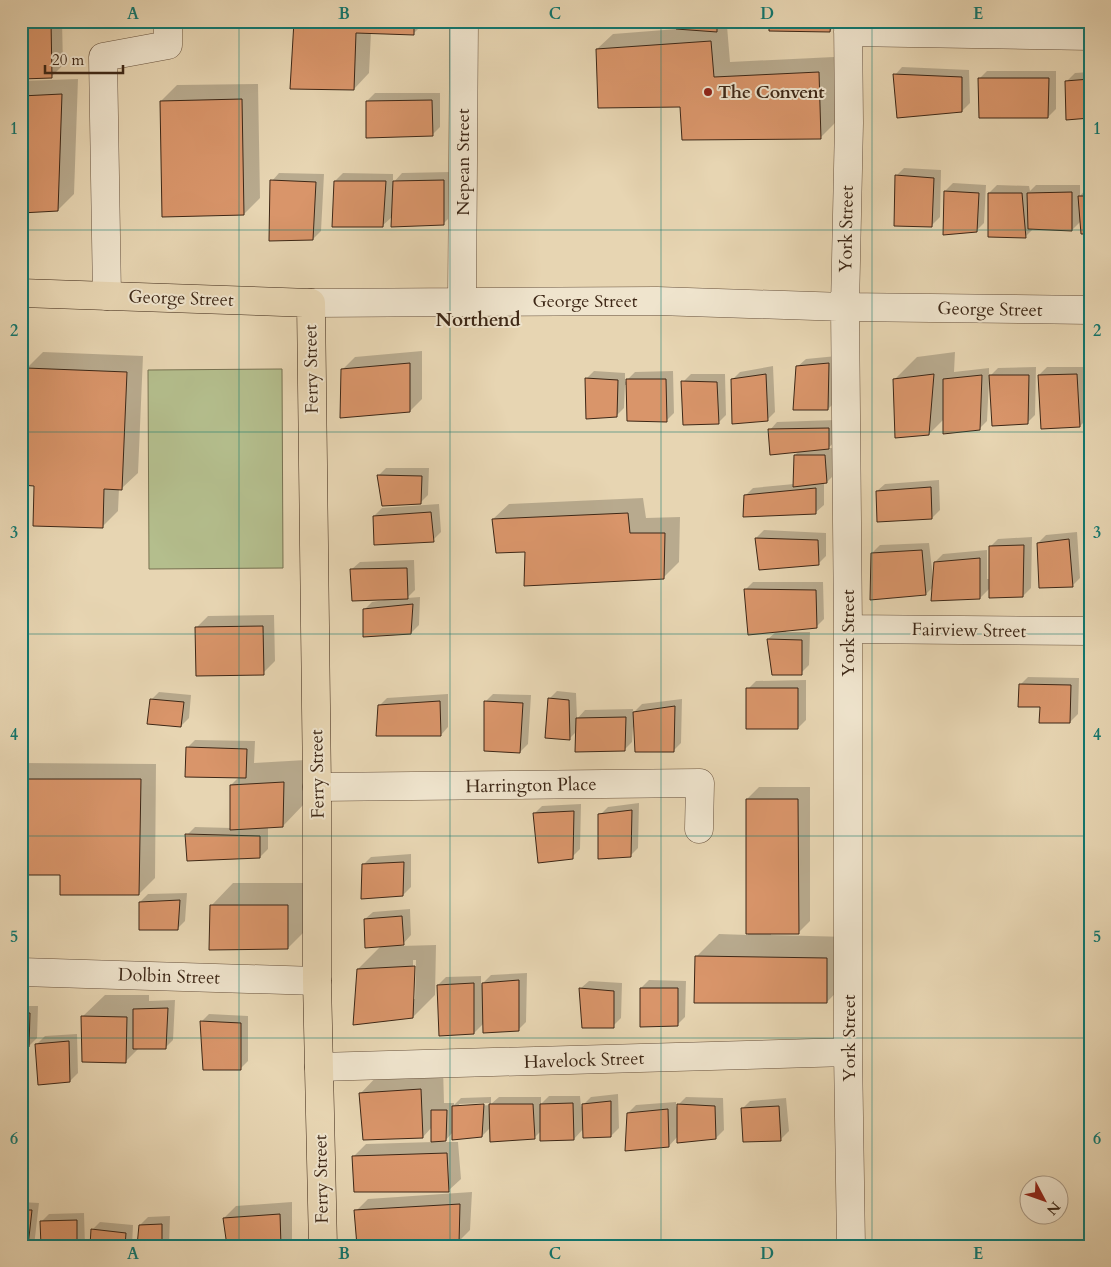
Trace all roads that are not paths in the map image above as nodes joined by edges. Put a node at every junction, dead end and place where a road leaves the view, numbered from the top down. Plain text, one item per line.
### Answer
1 (168, 21) edge
2 (464, 21) edge
3 (848, 26) edge
4 (1090, 36) edge
5 (21, 292) edge
6 (107, 296) junction
7 (462, 302) junction
8 (310, 303) junction
9 (845, 307) junction
10 (1090, 310) edge
11 (848, 629) junction
12 (1090, 631) edge
13 (317, 787) junction
14 (699, 829) dead end
15 (21, 972) edge
16 (318, 981) junction
17 (848, 1052) junction
18 (319, 1067) junction
19 (323, 1246) edge
20 (851, 1246) edge

1 - 6 street
2 - 7 street, Nepean Street
3 - 4 street
3 - 9 street, York Street
5 - 6 main road, George Street
6 - 8 main road, George Street
7 - 8 street, George Street
7 - 9 street, George Street
8 - 13 main road, Ferry Street
9 - 10 street, George Street
9 - 11 street, York Street
11 - 12 street, Fairview Street
11 - 17 street, York Street
13 - 14 street, Harrington Place
13 - 16 main road, Ferry Street
15 - 16 street, Dolbin Street
16 - 18 main road, Ferry Street
17 - 18 street, Havelock Street
17 - 20 street, York Street
18 - 19 main road, Ferry Street

